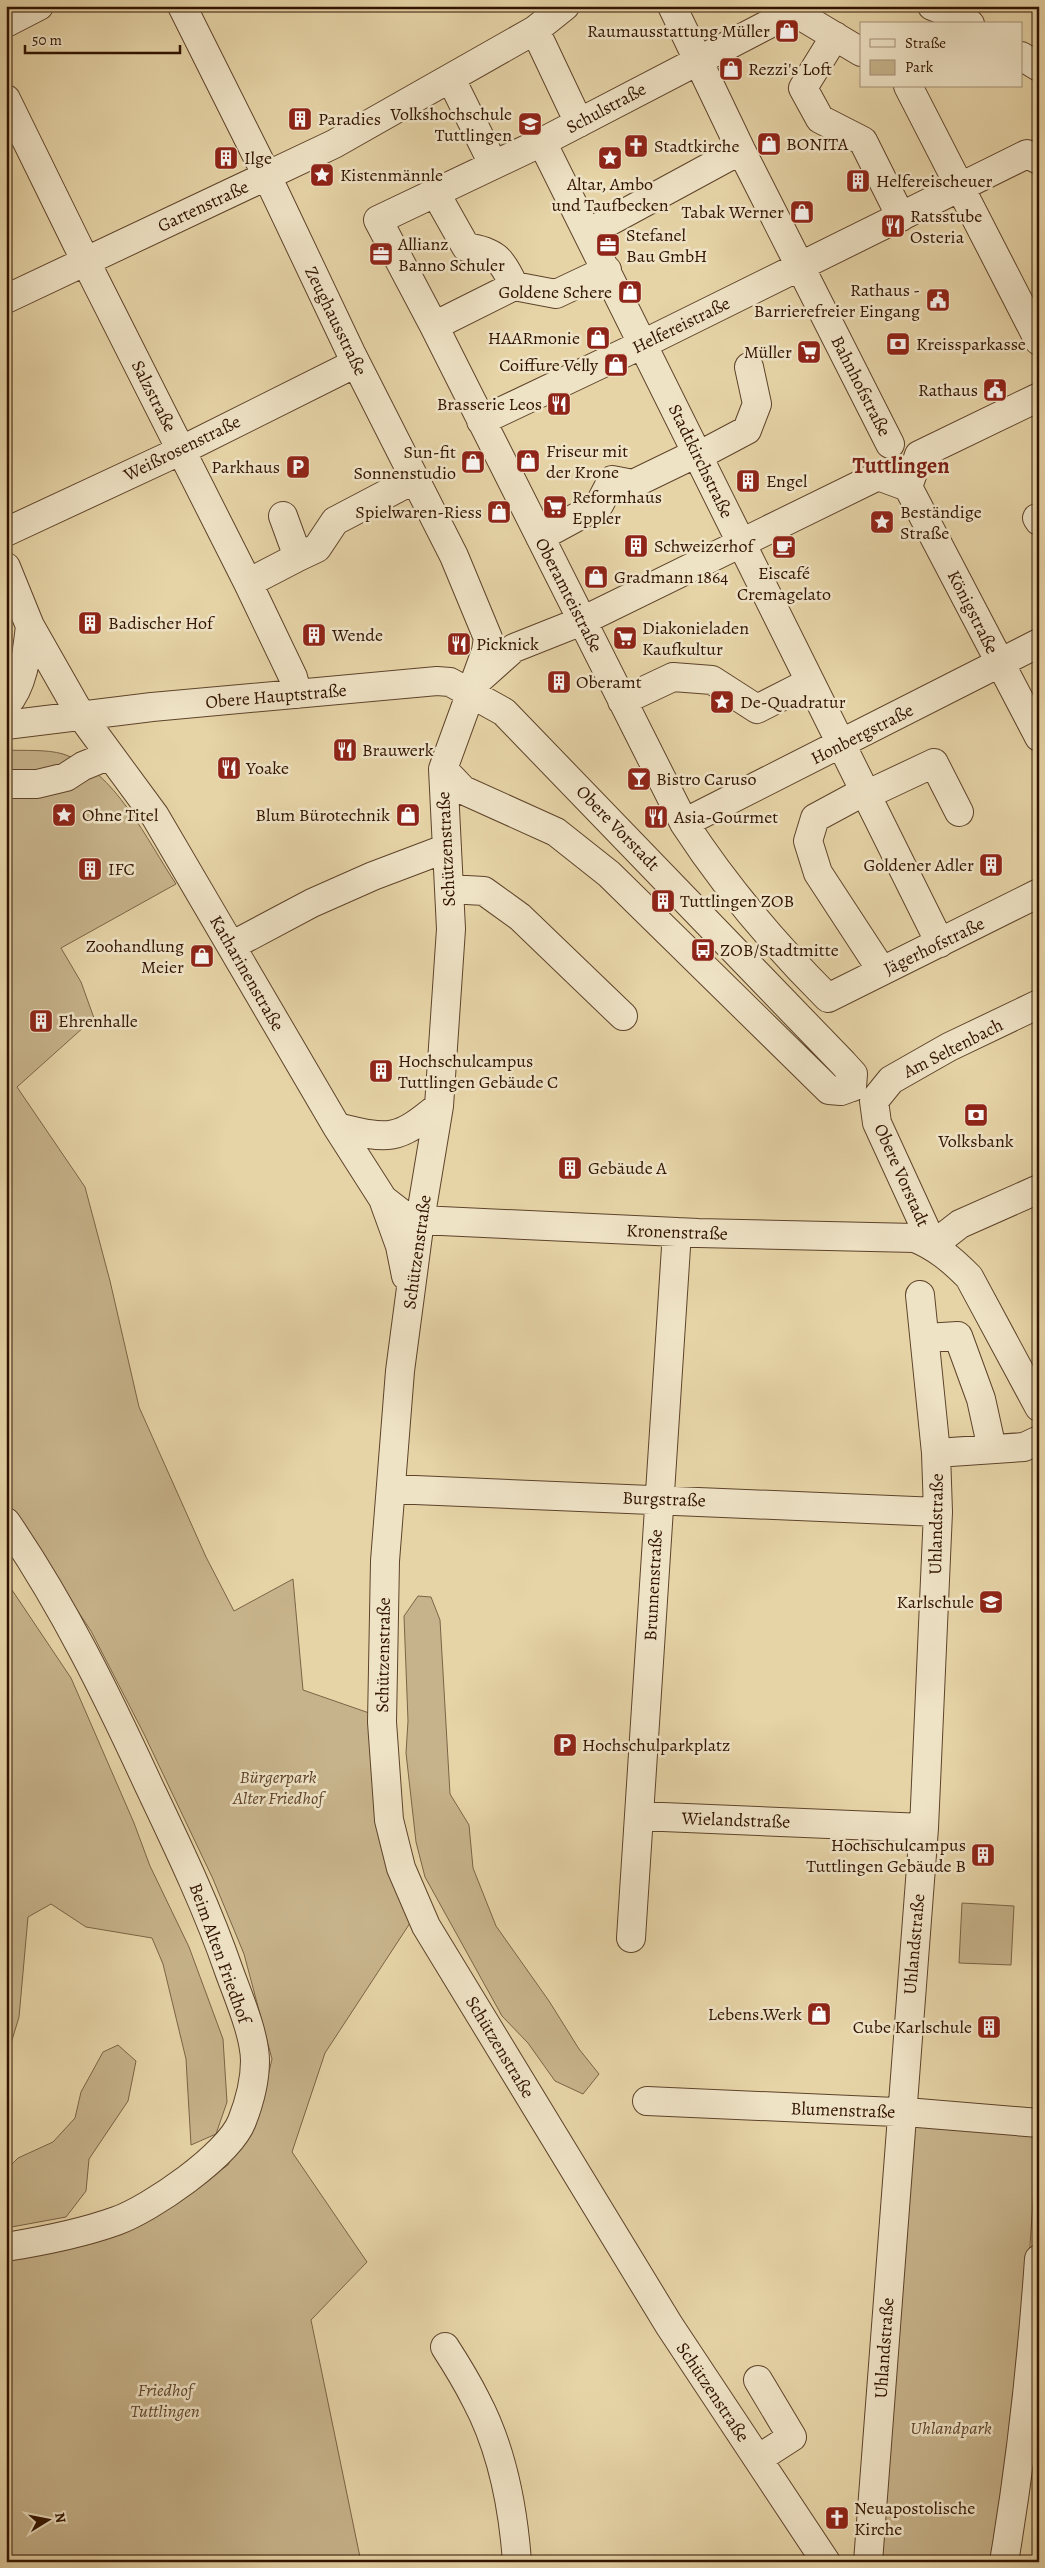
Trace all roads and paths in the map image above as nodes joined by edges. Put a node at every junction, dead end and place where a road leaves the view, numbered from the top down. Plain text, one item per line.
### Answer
1 (39, 6) edge
2 (182, 6) edge
3 (565, 6) edge
4 (672, 6) edge
5 (935, 12) edge
6 (967, 22) edge
7 (6, 23) edge
8 (535, 30) junction
9 (836, 36) junction
10 (860, 51) edge
11 (1022, 57) edge
12 (697, 59) junction
13 (1039, 67) edge
14 (451, 79) junction
15 (909, 88) edge
16 (6, 100) edge
17 (578, 123) junction
18 (542, 142) junction
19 (741, 150) junction
20 (1039, 160) edge
21 (493, 164) junction
22 (267, 176) junction
23 (960, 189) junction
24 (435, 192) junction
25 (901, 217) junction
26 (378, 220) joint
27 (588, 233) junction
28 (84, 260) junction
29 (800, 266) junction
30 (607, 270) junction
31 (514, 286) junction
32 (6, 299) edge
33 (434, 326) junction
34 (1039, 341) edge
35 (643, 344) junction
36 (356, 363) junction
37 (749, 367) dead end
38 (1039, 397) edge
39 (482, 421) junction
40 (890, 444) junction
41 (182, 450) junction
42 (698, 454) junction
43 (919, 455) junction
44 (878, 476) junction
45 (415, 479) junction
46 (908, 487) junction
47 (283, 516) dead end
48 (6, 532) edge
49 (540, 537) junction
50 (741, 543) junction
51 (298, 557) junction
52 (8, 573) edge
53 (248, 583) junction
54 (582, 621) junction
55 (30, 626) junction
56 (488, 638) joint
57 (1039, 643) edge
58 (1000, 664) junction
59 (810, 682) junction
60 (471, 690) junction
61 (297, 694) junction
62 (622, 701) junction
63 (6, 705) edge
64 (80, 714) junction
65 (6, 725) edge
66 (1039, 737) edge
67 (841, 744) junction
68 (110, 755) junction
69 (443, 769) junction
70 (6, 784) edge
71 (866, 793) junction
72 (959, 812) dead end
73 (684, 823) junction
74 (447, 848) junction
75 (449, 889) junction
76 (1039, 893) edge
77 (940, 943) junction
78 (231, 946) junction
79 (882, 971) junction
80 (828, 998) joint
81 (1039, 1004) edge
82 (623, 1016) dead end
83 (863, 1094) junction
84 (440, 1106) junction
85 (337, 1127) junction
86 (1039, 1189) edge
87 (383, 1200) junction
88 (420, 1220) junction
89 (677, 1232) junction
90 (933, 1245) junction
91 (410, 1295) junction
92 (920, 1296) dead end
93 (925, 1338) junction
94 (1039, 1407) edge
95 (1039, 1440) edge
96 (992, 1449) junction
97 (936, 1453) junction
98 (391, 1489) junction
99 (658, 1499) junction
100 (938, 1512) junction
101 (6, 1522) edge
102 (639, 1816) junction
103 (924, 1828) junction
104 (631, 1938) dead end
105 (647, 2101) dead end
106 (901, 2112) junction
107 (1039, 2123) edge
108 (6, 2247) edge
109 (1039, 2259) edge
110 (445, 2347) dead end
111 (758, 2380) dead end
112 (758, 2459) junction
113 (517, 2562) edge
114 (826, 2562) edge
115 (868, 2562) edge
116 (1004, 2562) edge

1 - 7 street
2 - 22 street, Zeughausstraße
3 - 8 street, Gartenstraße
4 - 12 street, Bahnhofstraße
5 - 6 street
8 - 14 street, Gartenstraße
8 - 17 street
9 - 10 street
9 - 12 street, Schulstraße
9 - 25 street
11 - 13 street
12 - 17 street, Schulstraße
12 - 19 street, Bahnhofstraße
14 - 21 street
14 - 22 street, Gartenstraße
15 - 23 street
16 - 28 street, Salzstraße
17 - 18 street, Schulstraße
18 - 21 street, Schulstraße
18 - 27 street, Stadtkirchstraße
19 - 27 street
19 - 29 street, Bahnhofstraße
20 - 23 street, Helfereistraße
21 - 24 street, Schulstraße
22 - 28 street, Gartenstraße
22 - 36 street, Zeughausstraße
23 - 25 street, Helfereistraße
23 - 34 street
24 - 26 street, Schulstraße
24 - 31 street
25 - 29 street, Helfereistraße
26 - 33 street, Oberamteistraße
27 - 30 street, Stadtkirchstraße
28 - 32 street, Gartenstraße
28 - 41 street, Salzstraße
29 - 35 street, Helfereistraße
29 - 40 street, Bahnhofstraße
30 - 31 street
30 - 35 street, Stadtkirchstraße
31 - 33 street
33 - 39 street, Oberamteistraße
35 - 39 street, Helfereistraße
35 - 42 street, Stadtkirchstraße
36 - 41 street, Weißrosenstraße
36 - 45 street, Zeughausstraße
37 - 42 street
38 - 43 street
39 - 49 street, Oberamteistraße
40 - 43 street, Bahnhofstraße
40 - 44 street, Bahnhofstraße
41 - 48 street, Weißrosenstraße
41 - 53 street, Salzstraße
42 - 49 street
42 - 50 street, Stadtkirchstraße
43 - 46 street
44 - 46 street
44 - 50 street
45 - 51 street
45 - 56 street, Zeughausstraße
46 - 58 street, Königstraße
47 - 51 street
49 - 54 street, Oberamteistraße
50 - 54 street
50 - 59 street, Stadtkirchstraße
51 - 53 street
52 - 55 street, Katharinenstraße
53 - 61 street, Salzstraße
54 - 60 street
54 - 62 street, Oberamteistraße
55 - 63 street
55 - 64 street, Katharinenstraße
56 - 60 street, Schützenstraße
57 - 58 street, Honbergstraße
58 - 66 street, Königstraße
58 - 67 street, Honbergstraße
59 - 62 street
59 - 67 street, Stadtkirchstraße
60 - 61 street, Obere Hauptstraße
60 - 69 street, Schützenstraße
60 - 83 street, Obere Vorstadt
61 - 64 street, Obere Hauptstraße
62 - 73 street, Oberamteistraße
64 - 65 street, Obere Hauptstraße
64 - 68 street, Katharinenstraße
67 - 71 street, Stadtkirchstraße
67 - 73 street, Honbergstraße
68 - 70 street
68 - 78 street, Katharinenstraße
69 - 74 street, Schützenstraße
69 - 83 street
71 - 72 street
71 - 77 street, Stadtkirchstraße
71 - 79 street
73 - 80 street, Oberamteistraße
74 - 75 street, Schützenstraße
74 - 78 street
75 - 82 street
75 - 84 street, Schützenstraße
76 - 77 street, Jägerhofstraße
77 - 79 street, Jägerhofstraße
78 - 85 street, Katharinenstraße
79 - 80 street, Jägerhofstraße
81 - 83 street, Am Seltenbach
83 - 90 street, Obere Vorstadt
84 - 85 street
84 - 88 street, Schützenstraße
85 - 87 street, Katharinenstraße
86 - 90 street
87 - 88 street, Katharinenstraße
87 - 91 street
88 - 89 street, Kronenstraße
88 - 91 street, Schützenstraße
89 - 90 street, Kronenstraße
89 - 99 street, Brunnenstraße
90 - 94 street
91 - 98 street, Schützenstraße
92 - 93 street, Uhlandstraße
93 - 96 street
93 - 97 street, Uhlandstraße
95 - 96 street
96 - 97 street
97 - 100 street, Uhlandstraße
98 - 99 street, Burgstraße
98 - 112 street, Schützenstraße
99 - 100 street, Burgstraße
99 - 102 street, Brunnenstraße
100 - 103 street, Uhlandstraße
101 - 108 street, Beim Alten Friedhof
102 - 103 street, Wielandstraße
102 - 104 street, Brunnenstraße
103 - 106 street, Uhlandstraße
105 - 106 street, Blumenstraße
106 - 107 street, Blumenstraße
106 - 115 street, Uhlandstraße
109 - 116 street
110 - 113 street
111 - 112 street
112 - 114 street, Schützenstraße

